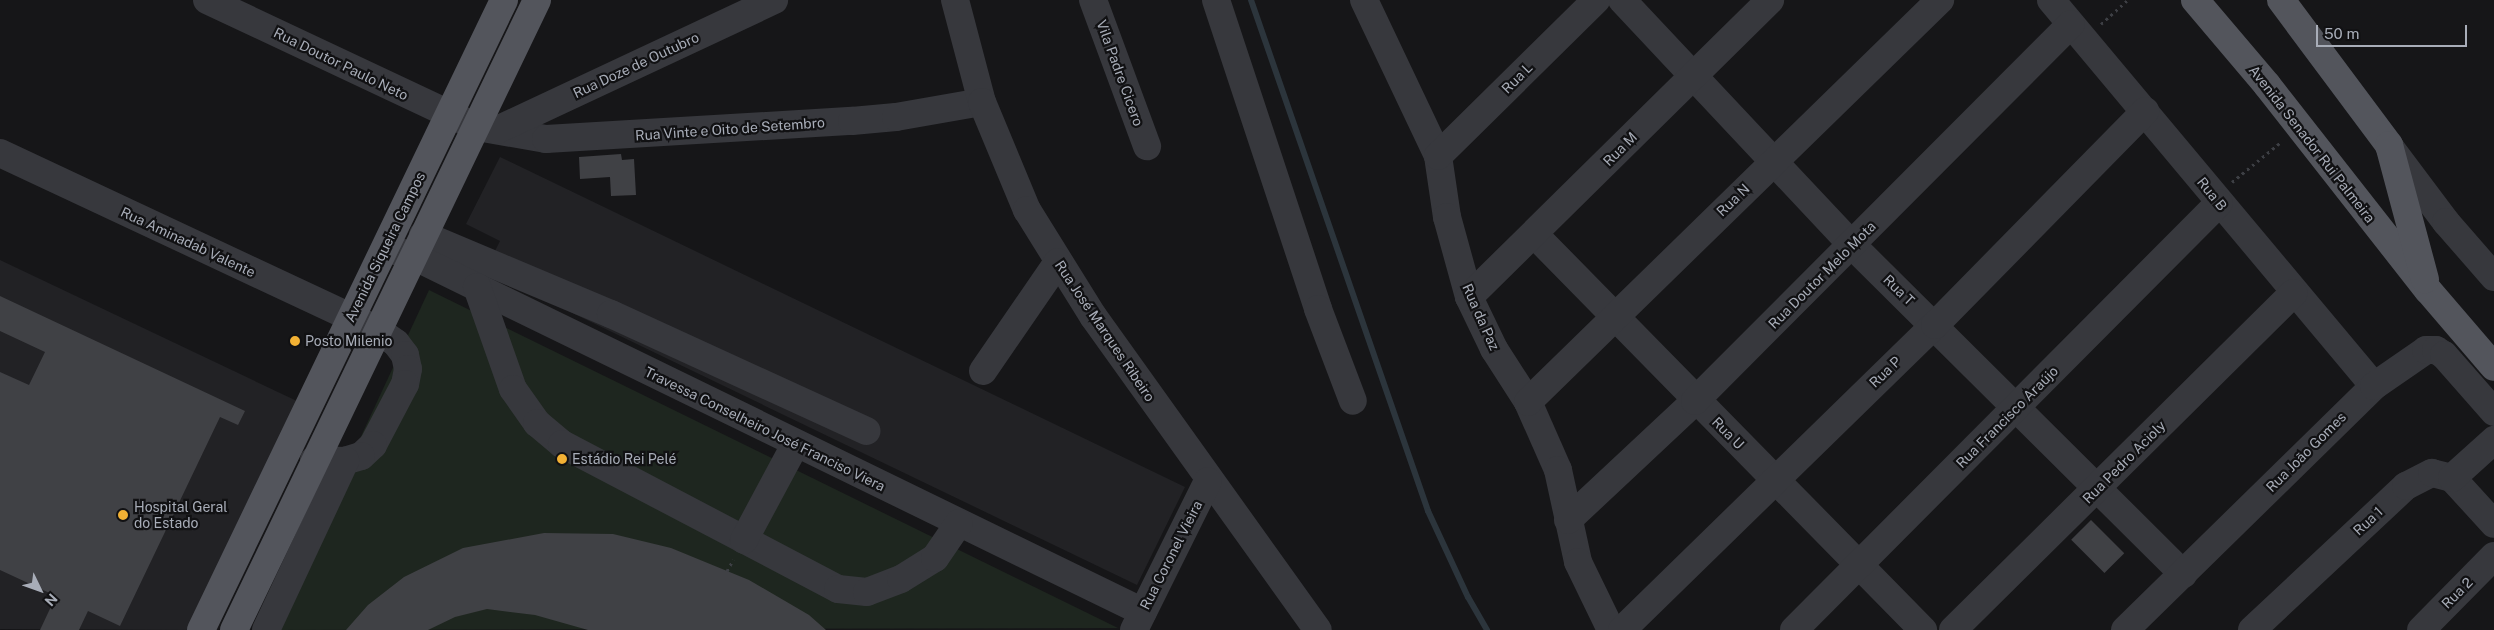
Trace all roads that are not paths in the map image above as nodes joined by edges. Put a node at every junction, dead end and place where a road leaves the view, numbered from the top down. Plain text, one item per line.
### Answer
1 (207, 0) edge
2 (504, 0) edge
3 (537, 0) edge
4 (774, 0) edge
5 (955, 0) edge
6 (1093, 0) edge
7 (1216, 0) edge
8 (1364, 0) edge
9 (1596, 0) edge
10 (1622, 0) edge
11 (1770, 0) edge
12 (1940, 0) edge
13 (2051, 0) edge
14 (2195, 0) edge
15 (2282, 0) edge
16 (2078, 32) junction
17 (1694, 74) junction
18 (982, 102) junction
19 (2145, 111) junction
20 (449, 116) junction
21 (487, 129) junction
22 (2389, 145) junction
23 (1147, 146) dead end
24 (0, 153) edge
25 (1438, 156) junction
26 (1774, 160) junction
27 (2216, 200) junction
28 (1535, 235) junction
29 (418, 245) junction
30 (1852, 245) junction
31 (386, 248) junction
32 (1058, 262) junction
33 (2494, 278) edge
34 (477, 288) junction
35 (2428, 290) junction
36 (2294, 293) junction
37 (1469, 297) junction
38 (1615, 315) junction
39 (350, 318) junction
40 (1935, 325) junction
41 (376, 329) junction
42 (2494, 367) edge
43 (983, 371) dead end
44 (2374, 386) junction
45 (1353, 401) dead end
46 (1695, 401) junction
47 (1528, 402) junction
48 (2015, 407) junction
49 (2494, 412) edge
50 (300, 426) junction
51 (867, 431) dead end
52 (326, 436) junction
53 (2494, 440) edge
54 (795, 445) junction
55 (314, 460) junction
56 (345, 461) junction
57 (2452, 478) junction
58 (1774, 479) junction
59 (1208, 481) junction
60 (2098, 488) junction
61 (1568, 520) junction
62 (959, 523) junction
63 (2494, 524) edge
64 (744, 540) junction
65 (276, 541) junction
66 (303, 555) junction
67 (2494, 556) edge
68 (1860, 567) junction
69 (2183, 574) junction
70 (1138, 621) edge
71 (201, 630) edge
72 (234, 630) edge
73 (266, 630) edge
74 (1318, 630) edge
75 (1611, 630) edge
76 (1622, 630) edge
77 (1794, 630) edge
78 (1922, 630) edge
79 (1953, 630) edge
80 (2125, 630) edge
81 (2252, 630) edge
82 (2421, 630) edge

1 - 20 street, Rua Doutor Paulo Neto
2 - 20 main road, Avenida Siqueira Campos
3 - 21 main road, Avenida Siqueira Campos
4 - 21 street, Rua Doze de Outubro
5 - 18 street, Rua José Marques Ribeiro
6 - 23 street, Vila Padre Cicero
7 - 45 street
8 - 25 street, Rua da Paz
9 - 25 street, Rua L
10 - 17 street, Rua T
11 - 17 street, Rua M
12 - 26 street, Rua N
13 - 16 street, Rua B
14 - 35 main road, Avenida Senador Rui Palmeira
15 - 22 main road, Avenida Senador Rui Palmeira
16 - 19 street, Rua B
16 - 30 street, Rua Doutor Melo Mota
17 - 26 street, Rua T
17 - 28 street, Rua M
18 - 21 street, Rua Vinte e Oito de Setembro
18 - 32 street, Rua José Marques Ribeiro
19 - 27 street, Rua B
19 - 40 street, Rua P
20 - 21 street, Rua Doutor Paulo Neto
20 - 31 main road, Avenida Siqueira Campos
21 - 29 main road, Avenida Siqueira Campos
22 - 33 street, Avenida Senador Rui Palmeira
22 - 35 main road, Avenida Senador Rui Palmeira
24 - 39 street, Rua Aminadab Valente
25 - 37 street, Rua da Paz
26 - 30 street, Rua T
26 - 38 street, Rua N
27 - 36 street, Rua B
27 - 48 street, Rua Francisco Araújo
28 - 37 street, Rua M
28 - 38 street, Rua U
29 - 31 street, Travessa Conselheiro José Franciso Viera
29 - 34 street, Travessa Conselheiro José Franciso Viera
29 - 41 main road, Avenida Siqueira Campos
29 - 51 street
30 - 40 street, Rua T
30 - 46 street, Rua Doutor Melo Mota
31 - 39 main road, Avenida Siqueira Campos
32 - 43 street
32 - 59 street, Rua José Marques Ribeiro
34 - 54 street, Travessa Conselheiro José Franciso Viera
34 - 64 street
35 - 42 main road, Avenida Senador Rui Palmeira
36 - 44 street, Rua B
36 - 60 street, Rua Pedro Acioly
37 - 47 street, Rua da Paz
38 - 46 street, Rua U
38 - 47 street, Rua N
39 - 41 street, Rua Aminadab Valente
39 - 50 main road, Avenida Siqueira Campos
40 - 48 street, Rua T
40 - 58 street, Rua P
41 - 52 main road, Avenida Siqueira Campos
41 - 56 street, Rua Aminadab Valente
44 - 49 street, Rua João Gomes
44 - 69 street, Rua João Gomes
46 - 58 street, Rua U
46 - 61 street, Rua Doutor Melo Mota
47 - 61 street, Rua da Paz
48 - 60 street, Rua T
48 - 68 street, Rua Francisco Araújo
50 - 52 street
50 - 71 main road, Avenida Siqueira Campos
52 - 55 main road, Avenida Siqueira Campos
53 - 57 street
54 - 62 street, Travessa Conselheiro José Franciso Viera
54 - 64 street
55 - 56 street
55 - 65 main road, Avenida Siqueira Campos
56 - 66 street
57 - 63 street
57 - 81 street, Rua 1
58 - 68 street, Rua U
58 - 76 street, Rua P
59 - 70 street, Rua Coronel Vieira
59 - 74 street, Rua José Marques Ribeiro
60 - 69 street, Rua T
60 - 79 street, Rua Pedro Acioly
61 - 75 street, Rua da Paz
62 - 64 street
62 - 70 street, Travessa Conselheiro José Franciso Viera
65 - 66 street
65 - 72 main road, Avenida Siqueira Campos
66 - 73 street
67 - 82 street, Rua 2
68 - 77 street, Rua Francisco Araújo
68 - 78 street, Rua U
69 - 80 street, Rua João Gomes

